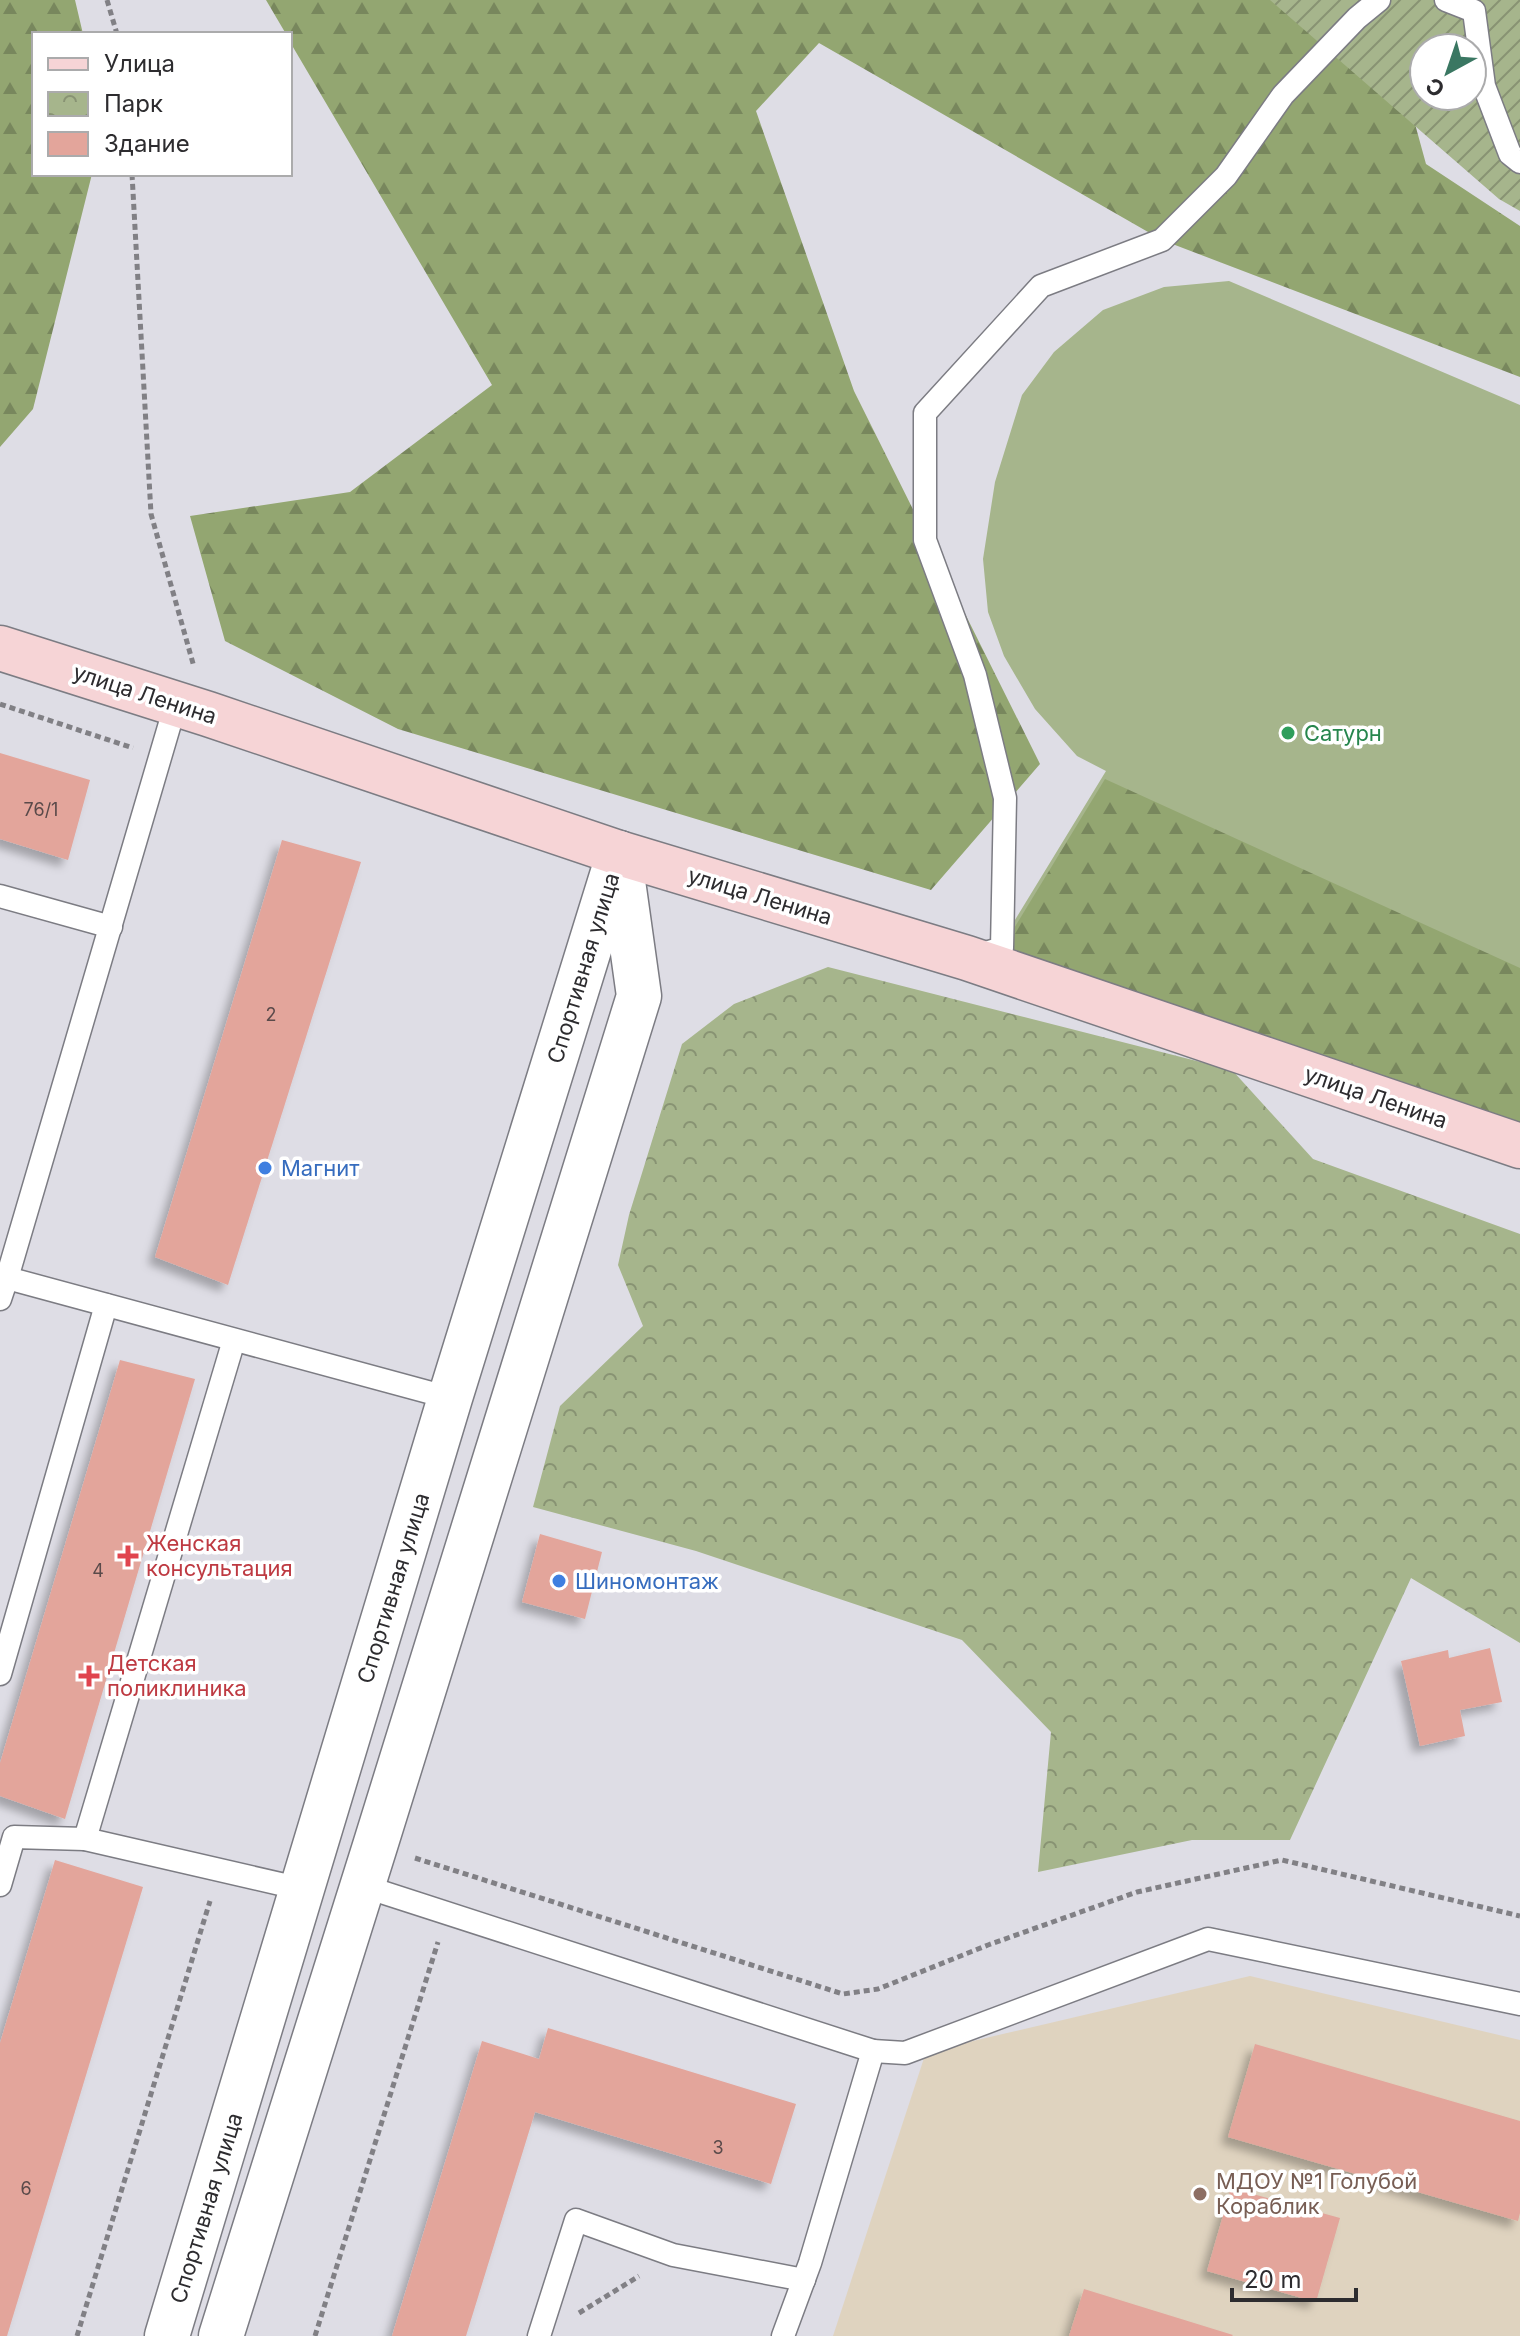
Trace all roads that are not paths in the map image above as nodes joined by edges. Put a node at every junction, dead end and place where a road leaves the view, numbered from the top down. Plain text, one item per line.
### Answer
1 (1379, 0) edge
2 (1446, 0) edge
3 (1520, 162) edge
4 (0, 648) edge
5 (192, 708) junction
6 (619, 853) junction
7 (0, 896) edge
8 (111, 927) junction
9 (967, 958) junction
10 (1520, 1146) edge
11 (4, 1289) edge
12 (106, 1305) junction
13 (234, 1340) junction
14 (450, 1398) junction
15 (0, 1674) edge
16 (85, 1839) junction
17 (369, 1866) junction
18 (0, 1885) edge
19 (302, 1889) junction
20 (1520, 2004) edge
21 (873, 2051) junction
22 (804, 2280) junction
23 (167, 2336) edge
24 (221, 2336) edge
25 (539, 2336) edge
26 (783, 2336) edge

1 - 9 lane
2 - 3 lane
4 - 5 street, улица Ленина
5 - 6 street, улица Ленина
5 - 8 lane
6 - 9 street, улица Ленина
6 - 14 street, Спортивная улица
6 - 17 street, Спортивная улица
7 - 8 lane
8 - 11 lane
9 - 10 street, улица Ленина
11 - 12 lane
12 - 13 lane
12 - 15 lane
13 - 14 lane
13 - 16 lane
14 - 19 street, Спортивная улица
16 - 18 lane
16 - 19 lane
17 - 21 lane
17 - 24 street, Спортивная улица
19 - 23 street, Спортивная улица
20 - 21 lane
21 - 22 lane
22 - 25 lane
22 - 26 lane

